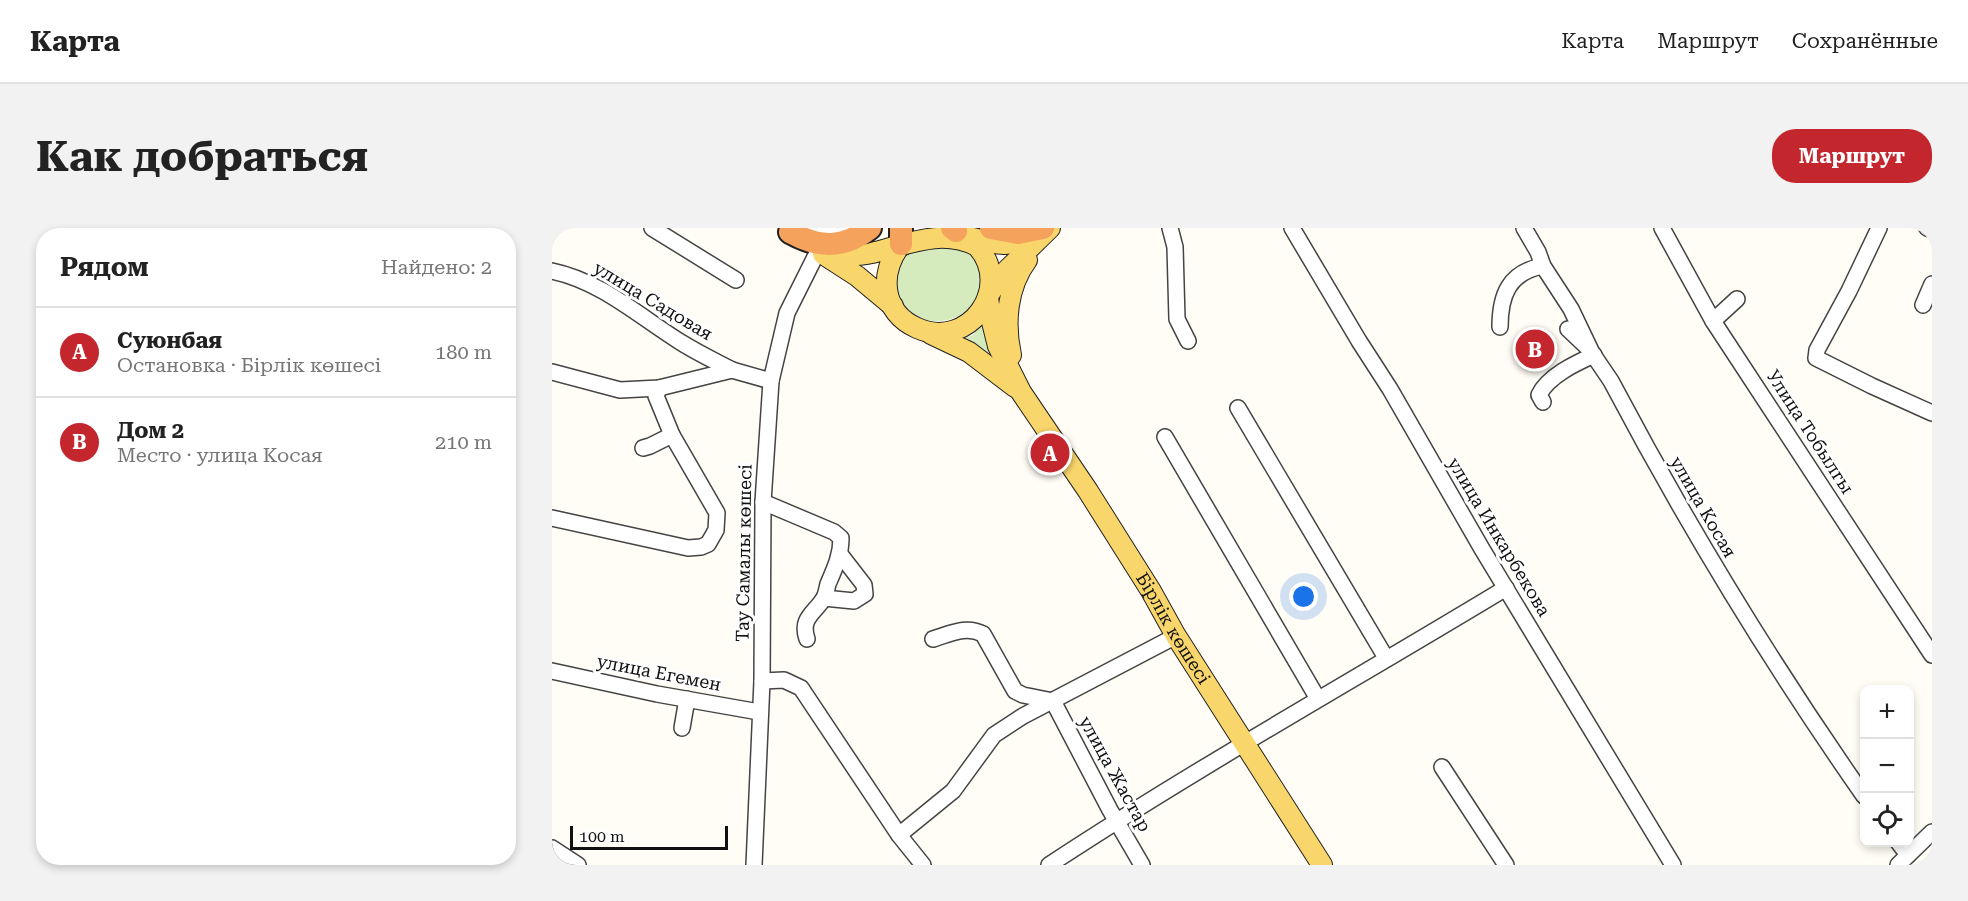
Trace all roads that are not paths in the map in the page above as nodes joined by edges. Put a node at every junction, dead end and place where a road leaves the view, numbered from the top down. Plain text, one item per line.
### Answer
1 (652, 228) edge
2 (814, 228) edge
3 (859, 228) edge
4 (870, 228) edge
5 (991, 228) edge
6 (1043, 228) edge
7 (1049, 228) edge
8 (1170, 228) edge
9 (1292, 228) edge
10 (1524, 228) edge
11 (1662, 228) edge
12 (1879, 228) edge
13 (1927, 228) edge
14 (791, 229) edge
15 (1932, 230) edge
16 (958, 232) edge
17 (901, 236) edge
18 (828, 257) junction
19 (1543, 266) junction
20 (552, 271) edge
21 (736, 280) dead end
22 (1932, 284) edge
23 (988, 296) junction
24 (1737, 299) dead end
25 (1923, 305) dead end
26 (892, 306) junction
27 (1713, 321) junction
28 (1500, 327) dead end
29 (1568, 329) dead end
30 (924, 331) junction
31 (1188, 341) dead end
32 (1593, 353) junction
33 (732, 370) junction
34 (552, 372) edge
35 (771, 381) junction
36 (660, 388) junction
37 (1021, 392) junction
38 (1543, 402) dead end
39 (1238, 408) dead end
40 (1932, 413) edge
41 (672, 435) junction
42 (1165, 436) dead end
43 (643, 448) dead end
44 (762, 502) junction
45 (552, 519) edge
46 (840, 554) junction
47 (1506, 588) junction
48 (824, 598) junction
49 (1176, 636) junction
50 (807, 639) dead end
51 (933, 639) dead end
52 (1932, 655) edge
53 (1386, 658) junction
54 (552, 671) edge
55 (762, 681) junction
56 (687, 699) junction
57 (1318, 699) junction
58 (1053, 701) junction
59 (759, 712) junction
60 (682, 728) dead end
61 (1244, 743) junction
62 (1442, 767) dead end
63 (1862, 793) edge
64 (1118, 822) junction
65 (1932, 832) edge
66 (899, 835) junction
67 (552, 848) edge
68 (1903, 860) edge
69 (578, 865) edge
70 (754, 865) edge
71 (923, 865) edge
72 (1049, 865) edge
73 (1142, 865) edge
74 (1322, 865) edge
75 (1506, 865) edge
76 (1673, 865) edge

1 - 21 street
2 - 3 street
4 - 14 highway
5 - 6 highway
7 - 16 main road
7 - 23 main road
7 - 37 main road
8 - 31 street
9 - 47 street, улица Инкарбекова
10 - 19 street, улица Косая
11 - 27 street, Улица Тобылгы
12 - 40 street
13 - 15 street
14 - 18 main road
16 - 17 main road
16 - 23 main road
17 - 18 main road
17 - 26 main road
18 - 26 main road
18 - 35 street, Тау Самалы көшесі
19 - 28 street
19 - 32 street, улица Косая
20 - 33 street, улица Садовая
22 - 25 street
23 - 30 main road
23 - 37 main road
24 - 27 street
26 - 30 main road
27 - 52 street, Улица Тобылгы
29 - 32 street
30 - 37 main road
32 - 38 street
32 - 63 street, улица Косая
33 - 35 street, улица Садовая
33 - 36 street
34 - 36 street
35 - 44 street, Тау Самалы көшесі
36 - 41 street
37 - 49 main road, Бірлік көшесі
39 - 53 street
41 - 43 street
41 - 45 street
42 - 57 street
44 - 46 street
44 - 55 street, Тау Самалы көшесі
46 - 48 street
46 - 48 street
47 - 53 street
47 - 76 street, улица Инкарбекова
48 - 50 street
49 - 58 street
49 - 61 main road, Бірлік көшесі
51 - 58 street
53 - 57 street
54 - 56 street, улица Егемен
55 - 59 street, Тау Самалы көшесі
55 - 66 street
56 - 59 street, улица Егемен
56 - 60 street
57 - 61 street
58 - 64 street, улица Жастар
58 - 66 street
59 - 70 street, Тау Самалы көшесі
61 - 64 street
61 - 74 main road, Бірлік көшесі
62 - 75 street
64 - 72 street
64 - 73 street, улица Жастар
65 - 68 street
66 - 71 street
67 - 69 street

